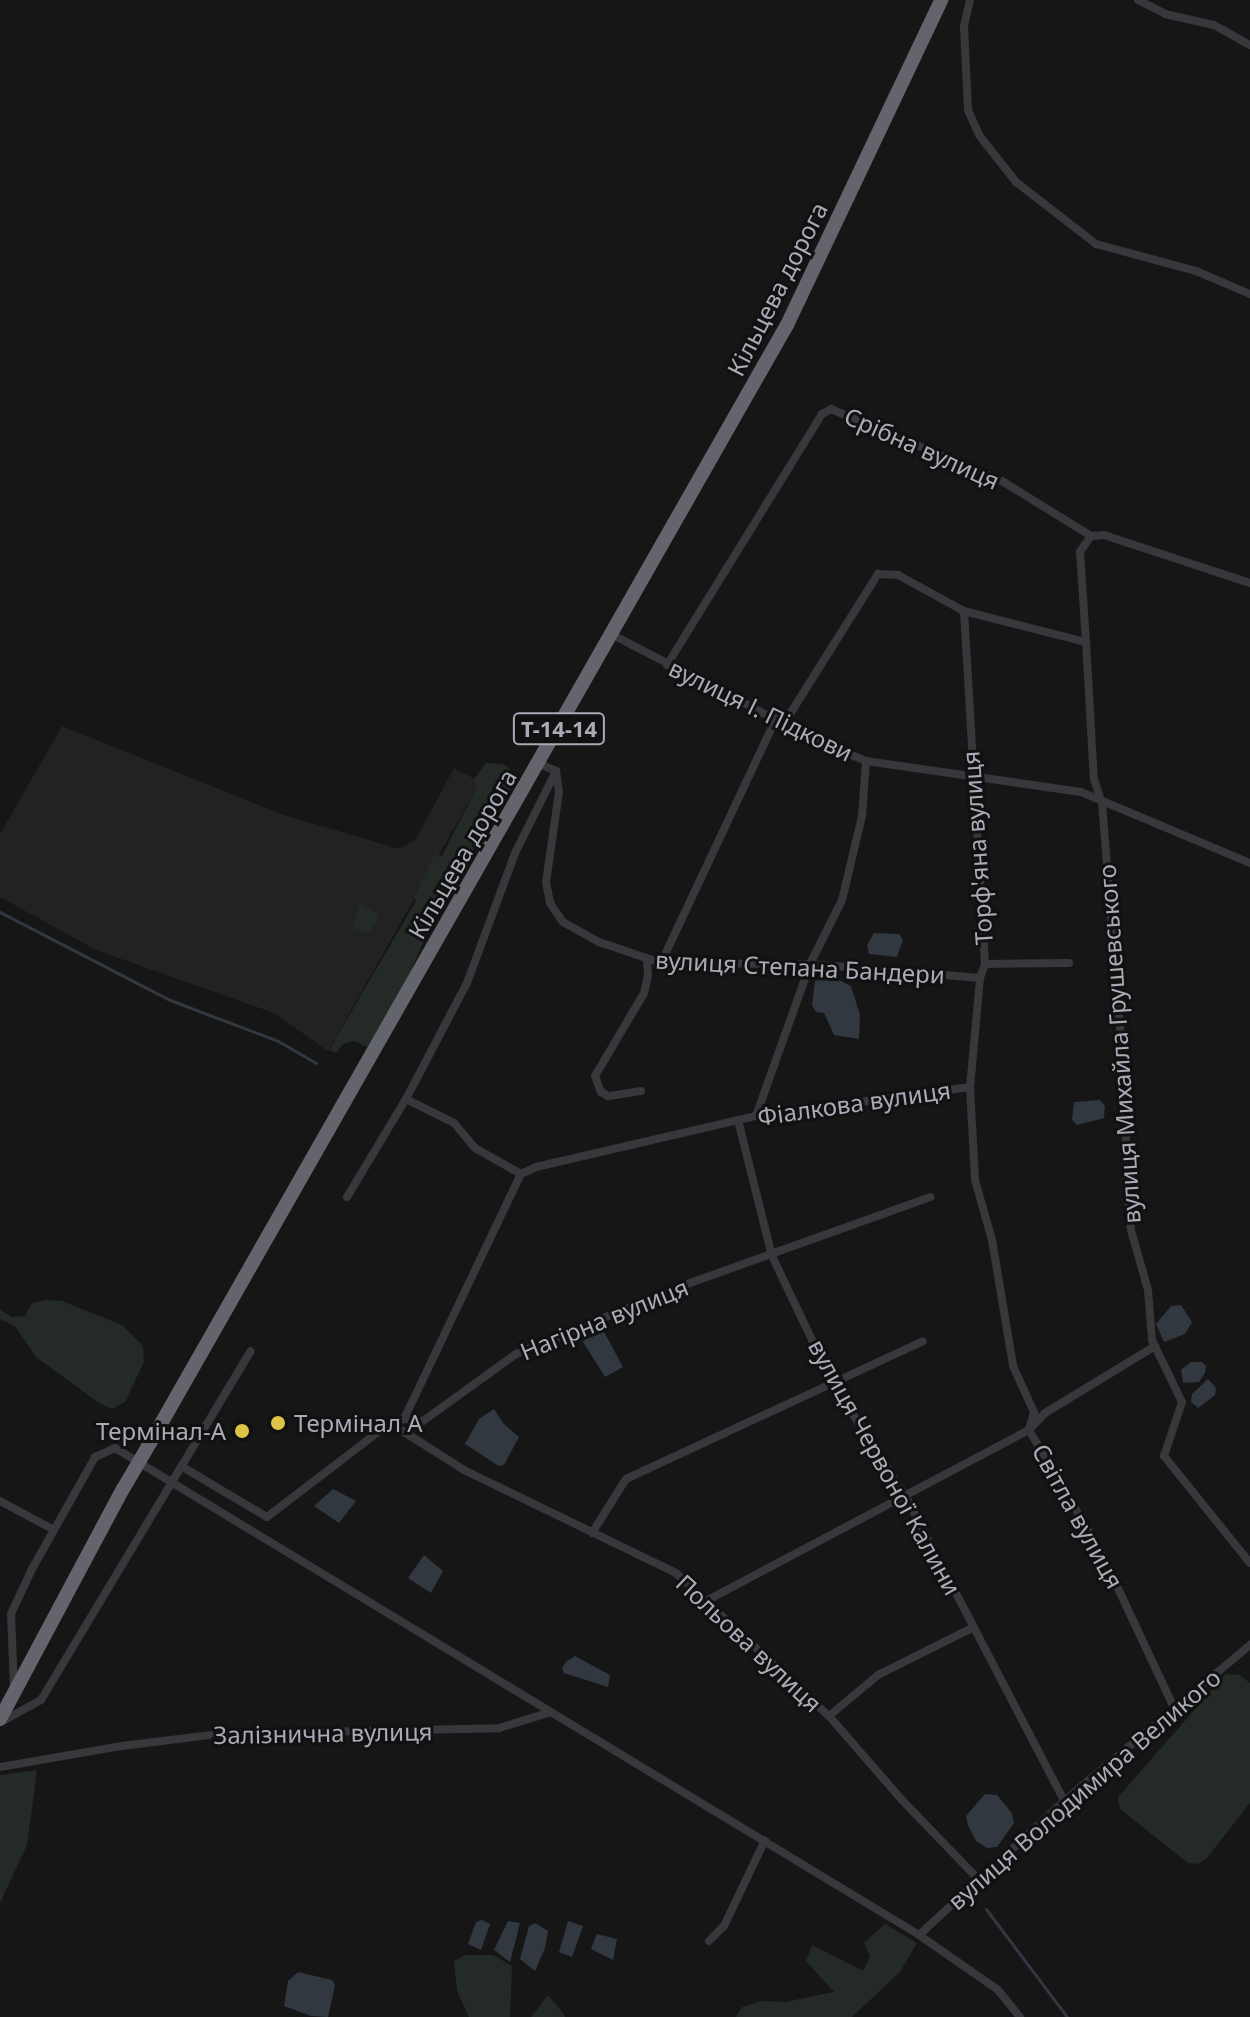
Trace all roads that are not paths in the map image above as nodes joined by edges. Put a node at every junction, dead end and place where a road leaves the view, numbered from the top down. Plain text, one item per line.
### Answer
1 (941, 0) edge
2 (970, 0) edge
3 (1138, 0) edge
4 (1250, 45) edge
5 (1250, 294) edge
6 (1091, 536) junction
7 (1249, 582) edge
8 (964, 611) junction
9 (613, 635) junction
10 (1086, 642) junction
11 (667, 665) junction
12 (781, 719) junction
13 (866, 761) junction
14 (540, 764) junction
15 (556, 771) junction
16 (972, 778) junction
17 (1102, 803) junction
18 (1250, 863) edge
19 (647, 960) junction
20 (661, 963) junction
21 (1069, 963) dead end
22 (810, 964) junction
23 (985, 964) junction
24 (980, 978) junction
25 (970, 1087) junction
26 (641, 1091) dead end
27 (406, 1099) junction
28 (756, 1116) junction
29 (738, 1120) junction
30 (521, 1174) junction
31 (975, 1180) joint
32 (347, 1197) dead end
33 (930, 1197) dead end
34 (772, 1256) junction
35 (923, 1341) dead end
36 (1155, 1346) junction
37 (251, 1351) dead end
38 (832, 1382) junction
39 (404, 1419) junction
40 (390, 1423) junction
41 (1029, 1430) junction
42 (181, 1466) junction
43 (170, 1483) junction
44 (906, 1497) junction
45 (0, 1501) edge
46 (54, 1530) junction
47 (592, 1533) junction
48 (1250, 1563) edge
49 (704, 1602) junction
50 (974, 1627) junction
51 (1250, 1645) edge
52 (14, 1688) junction
53 (1174, 1708) junction
54 (551, 1712) junction
55 (829, 1716) junction
56 (0, 1720) edge
57 (0, 1767) edge
58 (1064, 1801) junction
59 (765, 1840) junction
60 (977, 1878) junction
61 (919, 1935) junction
62 (709, 1941) dead end
63 (1020, 2017) edge

1 - 9 highway, Кільцева дорога / Т-14-14
2 - 5 street
3 - 4 street
6 - 7 street, Срібна вулиця
6 - 10 street, вулиця Михайла Грушевського
6 - 11 street, Срібна вулиця
8 - 10 street
8 - 12 street
8 - 16 street, Торф'яна вулиця
9 - 11 street, вулиця І. Підкови
9 - 14 highway, Кільцева дорога / Т-14-14
10 - 17 street, вулиця Михайла Грушевського
11 - 12 street, вулиця І. Підкови
12 - 13 street, вулиця І. Підкови
12 - 20 street
13 - 16 street, вулиця І. Підкови
13 - 22 street
14 - 15 street
14 - 52 highway, Кільцева дорога / Т-14-14, bridge
15 - 19 street, вулиця Степана Бандери
15 - 27 street
16 - 17 street, вулиця І. Підкови
16 - 23 street, Торф'яна вулиця
17 - 18 street, вулиця І. Підкови
17 - 36 street, вулиця Михайла Грушевського
19 - 20 street, вулиця Степана Бандери
19 - 26 street
20 - 22 street, вулиця Степана Бандери
21 - 23 street
22 - 24 street, вулиця Степана Бандери
22 - 28 street
23 - 24 street, Торф'яна вулиця
24 - 25 street, Торф'яна вулиця
25 - 28 street, Фіалкова вулиця
25 - 31 street, Торф'яна вулиця
27 - 30 street
27 - 32 street
28 - 29 street, Фіалкова вулиця
29 - 30 street, Фіалкова вулиця
29 - 34 street, вулиця Червоної Калини
30 - 39 street
31 - 41 street, Світла вулиця
33 - 34 street, Нагірна вулиця
34 - 38 street, вулиця Червоної Калини
34 - 39 street, Нагірна вулиця
35 - 38 street
36 - 41 street
36 - 48 street, вулиця Михайла Грушевського
37 - 42 street
38 - 44 street, вулиця Червоної Калини
38 - 47 street
39 - 40 street, Нагірна вулиця
40 - 42 street
40 - 47 street, Польова вулиця
41 - 44 street
41 - 53 street, Світла вулиця
42 - 43 street
43 - 46 street
43 - 54 street
43 - 56 street
44 - 49 street
44 - 50 street, вулиця Червоної Калини
45 - 46 street
46 - 52 street
47 - 49 street, Польова вулиця
49 - 55 street, Польова вулиця
50 - 55 street
50 - 58 street, вулиця Червоної Калини
51 - 53 street, вулиця Володимира Великого
52 - 56 highway, Кільцева дорога / Т-14-14
53 - 58 street, вулиця Володимира Великого
54 - 57 street, Залізнична вулиця
54 - 59 street
55 - 60 street, Польова вулиця
58 - 60 street, вулиця Володимира Великого
59 - 61 street
59 - 62 street
60 - 61 street, вулиця Володимира Великого
61 - 63 street

